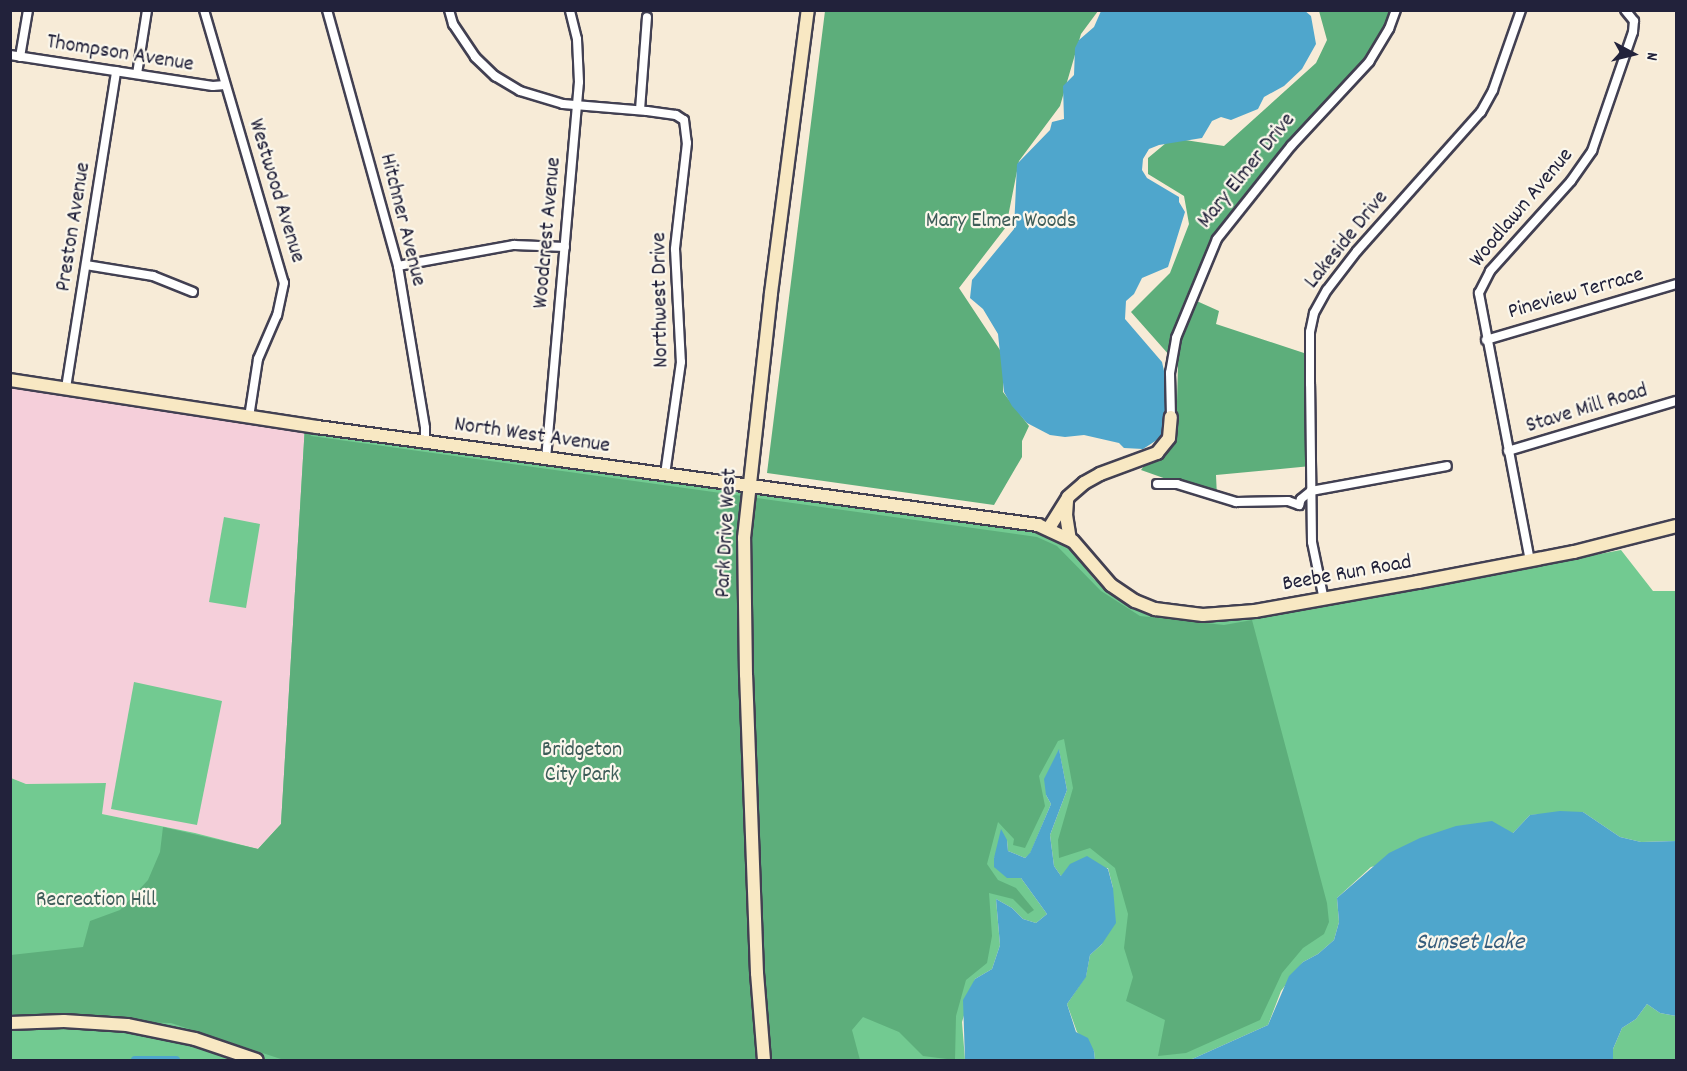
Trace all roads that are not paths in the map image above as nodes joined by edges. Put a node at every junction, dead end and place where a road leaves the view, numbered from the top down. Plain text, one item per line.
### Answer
1 (28, 10) edge
2 (147, 10) edge
3 (204, 10) edge
4 (327, 10) edge
5 (449, 10) edge
6 (570, 10) edge
7 (808, 10) edge
8 (1396, 10) edge
9 (1521, 10) edge
10 (1625, 10) edge
11 (647, 17) dead end
12 (10, 55) edge
13 (20, 57) junction
14 (117, 71) junction
15 (136, 74) junction
16 (225, 85) junction
17 (577, 105) junction
18 (640, 110) junction
19 (565, 247) junction
20 (86, 265) junction
21 (398, 266) junction
22 (1677, 284) edge
23 (193, 292) dead end
24 (1486, 340) junction
25 (10, 380) edge
26 (66, 388) junction
27 (1677, 401) edge
28 (249, 417) junction
29 (1171, 417) joint
30 (425, 442) junction
31 (1508, 451) junction
32 (546, 459) junction
33 (1447, 466) dead end
34 (665, 475) junction
35 (1157, 484) dead end
36 (749, 487) junction
37 (1311, 492) junction
38 (1068, 497) junction
39 (1677, 526) edge
40 (1049, 528) junction
41 (1070, 539) junction
42 (1530, 561) junction
43 (1324, 600) junction
44 (10, 1023) edge
45 (257, 1060) edge
46 (764, 1060) edge

1 - 13 street
2 - 15 street
3 - 16 street, Westwood Avenue
4 - 21 street, Hitchner Avenue
5 - 17 street
6 - 17 street, Woodcrest Avenue
7 - 36 main road, Park Drive West
8 - 29 street, Mary Elmer Drive
9 - 37 street, Lakeside Drive
10 - 24 street, Woodlawn Avenue
11 - 18 street
12 - 13 street, Thompson Avenue
13 - 14 street, Thompson Avenue
14 - 15 street, Thompson Avenue
14 - 20 street, Preston Avenue
15 - 16 street, Thompson Avenue
16 - 28 street, Westwood Avenue
17 - 18 street
17 - 19 street, Woodcrest Avenue
18 - 34 street, Northwest Drive
19 - 21 street
19 - 32 street, Woodcrest Avenue
20 - 23 street
20 - 26 street, Preston Avenue
21 - 30 street, Hitchner Avenue
22 - 24 street, Pineview Terrace
24 - 31 street, Woodlawn Avenue
25 - 26 main road, North West Avenue
26 - 28 main road, North West Avenue
27 - 31 street, Stave Mill Road
28 - 30 main road, North West Avenue
29 - 38 main road, Mary Elmer Drive
30 - 32 main road, North West Avenue
31 - 42 street, Woodlawn Avenue
32 - 34 main road, North West Avenue
33 - 37 street
34 - 36 main road, North West Avenue
35 - 37 street
36 - 40 main road, North West Avenue
36 - 46 main road, Park Drive West
37 - 43 street, Lakeside Drive
38 - 40 main road, Mary Elmer Drive
38 - 41 main road
39 - 42 main road, Beebe Run Road
40 - 41 main road, Beebe Run Road
41 - 43 main road, Beebe Run Road
42 - 43 main road, Beebe Run Road
44 - 45 main road

